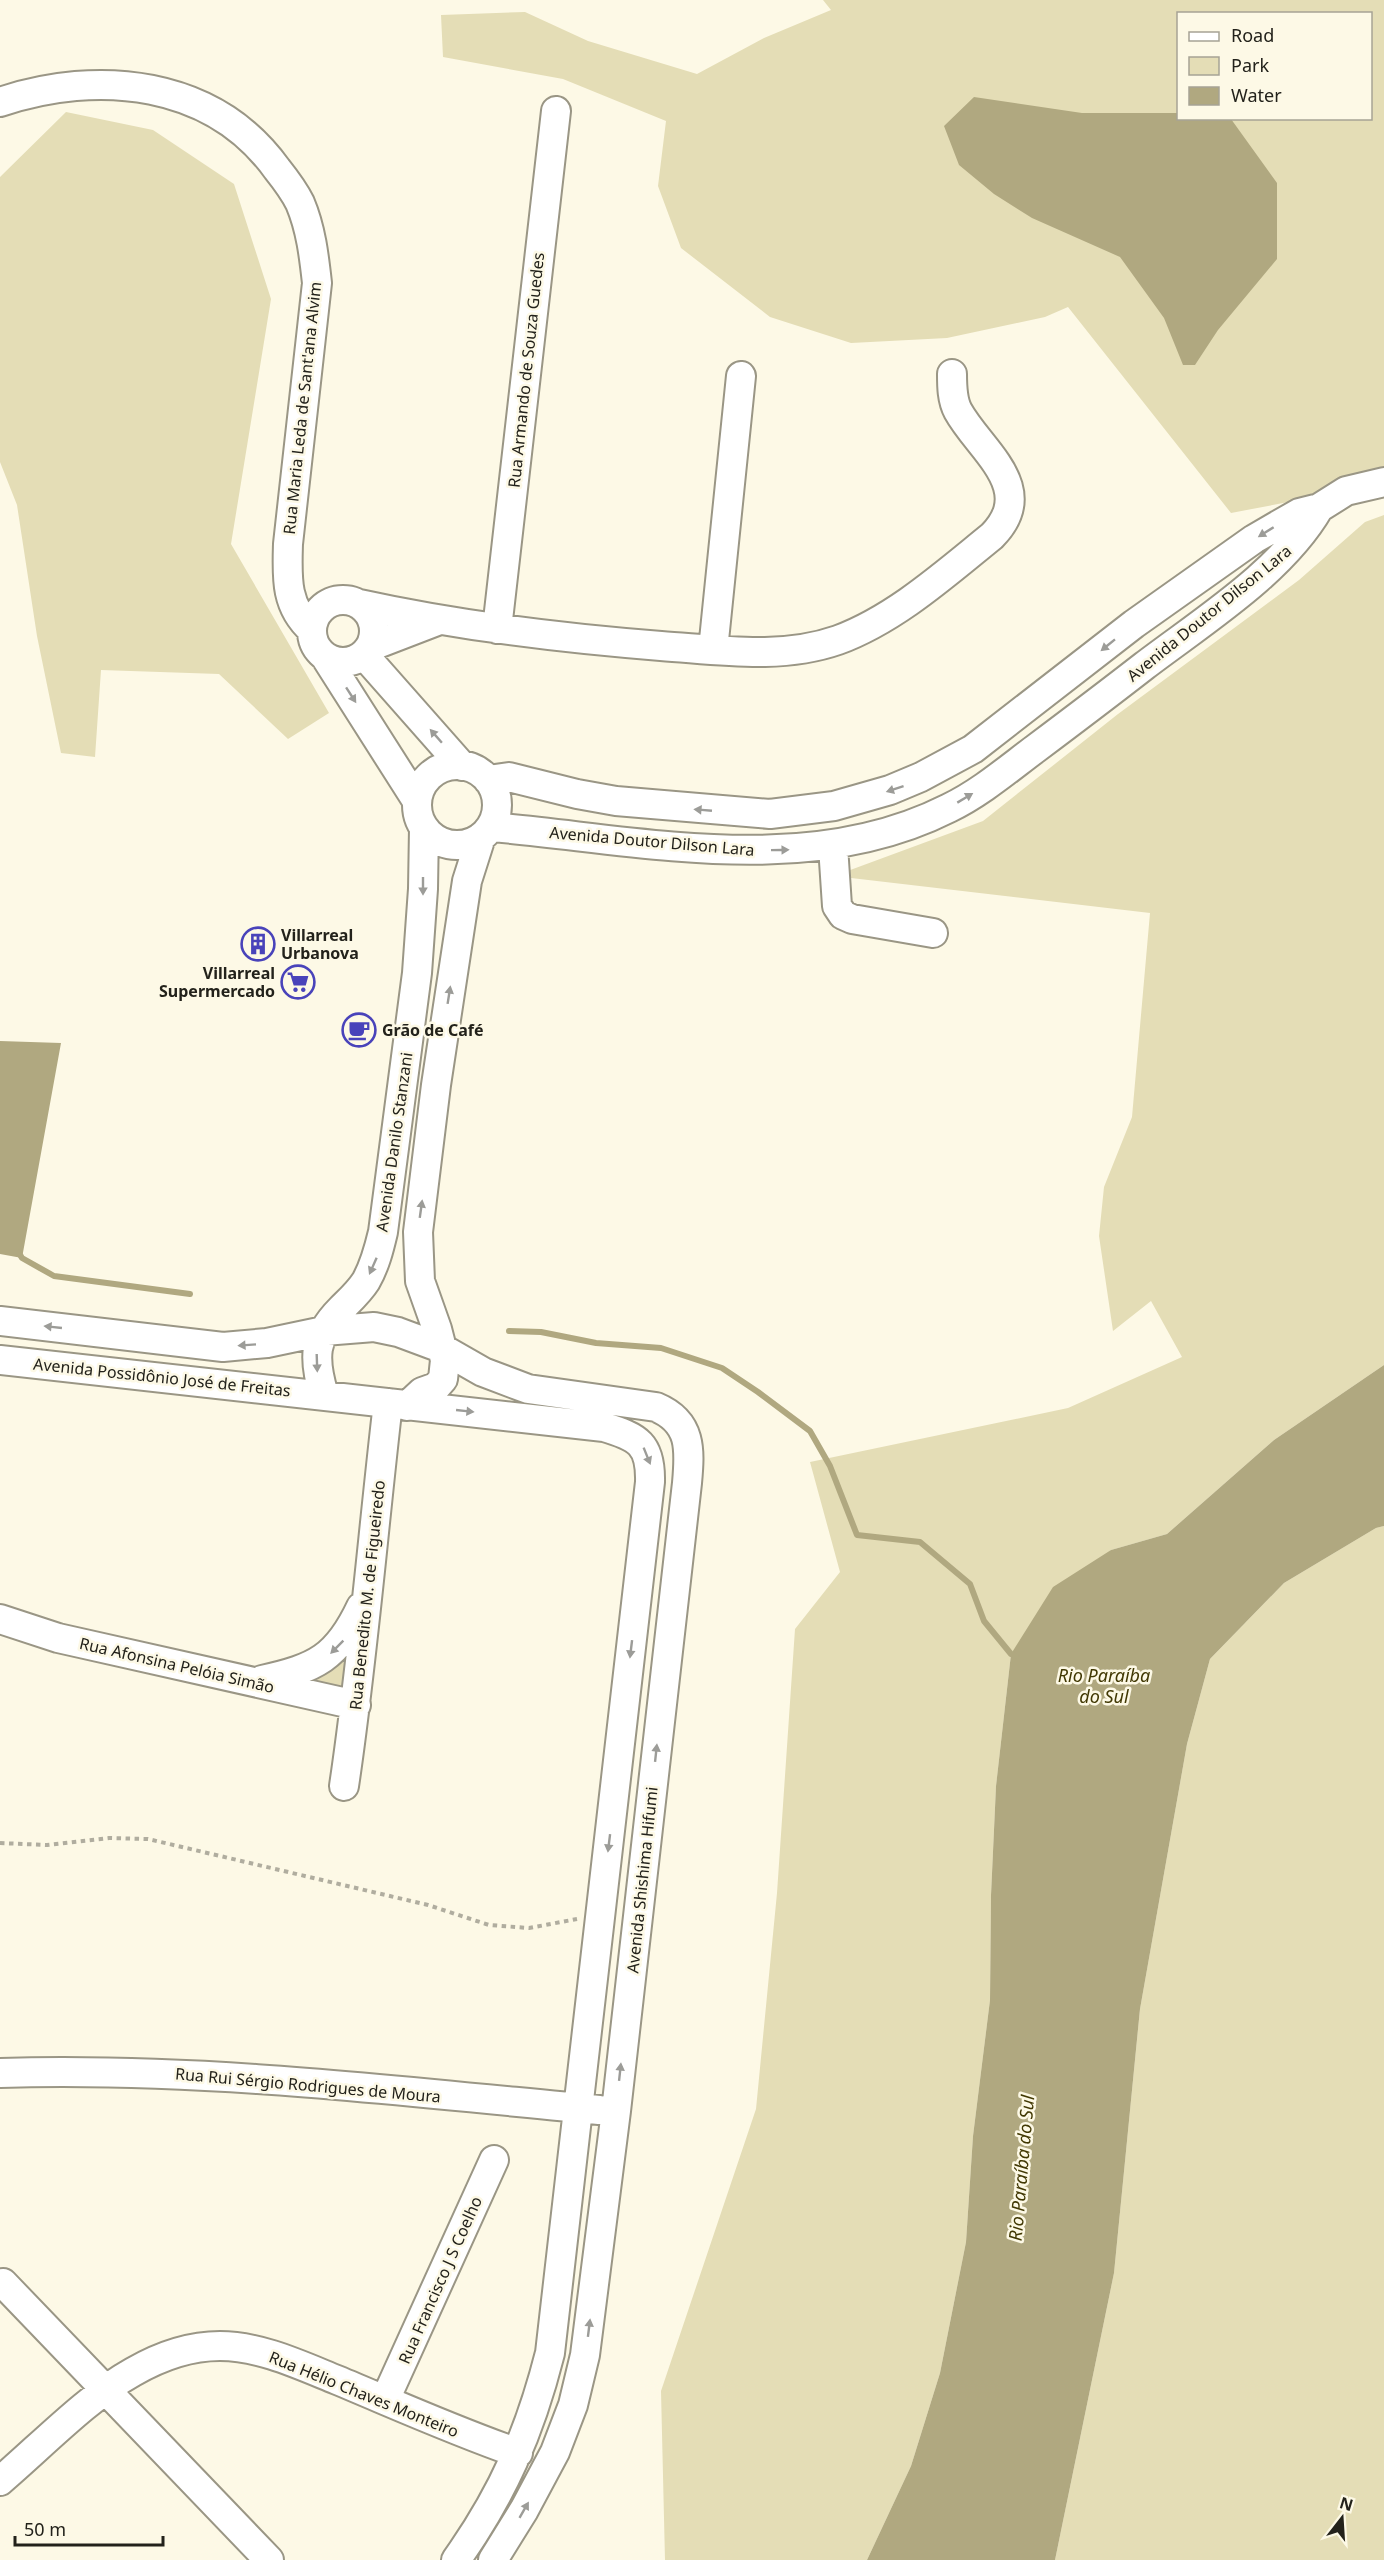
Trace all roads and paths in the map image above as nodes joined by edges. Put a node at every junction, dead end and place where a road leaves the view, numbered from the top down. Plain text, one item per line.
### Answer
1 (3, 103) edge
2 (556, 111) dead end
3 (952, 374) dead end
4 (741, 376) dead end
5 (1384, 482) edge
6 (1320, 508) junction
7 (287, 566) junction
8 (359, 604) junction
9 (326, 605) junction
10 (437, 621) junction
11 (496, 629) junction
12 (312, 630) junction
13 (368, 650) junction
14 (713, 650) junction
15 (326, 658) junction
16 (989, 738) junction
17 (462, 766) junction
18 (1010, 769) junction
19 (488, 780) junction
20 (420, 814) junction
21 (486, 832) junction
22 (833, 846) junction
23 (933, 933) dead end
24 (0, 1321) edge
25 (314, 1333) junction
26 (446, 1350) junction
27 (0, 1360) edge
28 (324, 1395) junction
29 (397, 1404) junction
30 (366, 1597) junction
31 (0, 1619) edge
32 (254, 1682) junction
33 (356, 1705) junction
34 (344, 1786) dead end
35 (0, 1843) edge
36 (601, 1913) junction
37 (0, 2073) edge
38 (580, 2108) junction
39 (616, 2111) junction
40 (494, 2160) dead end
41 (3, 2283) dead end
42 (104, 2391) junction
43 (385, 2400) junction
44 (518, 2453) junction
45 (0, 2481) edge
46 (269, 2560) edge
47 (456, 2560) edge
48 (493, 2560) edge

1 - 7 street, Rua Maria Leda de Sant'ana Alvim
2 - 11 street, Rua Armando de Souza Guedes
3 - 14 street
4 - 14 street
5 - 6 street
6 -> 16 street, Avenida Doutor Dilson Lara
6 - 18 street, Avenida Doutor Dilson Lara
7 - 9 street
7 - 12 street, Rua Maria Leda de Sant'ana Alvim
8 - 9 street
8 - 10 street
8 - 13 street
9 - 12 street
10 - 11 street
10 - 13 street
11 - 14 street
12 - 15 street
13 - 15 street
17 -> 13 street
15 -> 20 street
16 - 18 street
16 -> 19 street, Avenida Doutor Dilson Lara
17 - 19 street
17 - 20 street
22 -> 18 street, Avenida Doutor Dilson Lara
19 - 21 street
20 - 21 street
20 -> 25 street, Avenida Danilo Stanzani
21 -> 22 street, Avenida Doutor Dilson Lara
26 -> 21 street, Avenida Danilo Stanzani
22 - 23 street
25 -> 24 street
25 - 26 street, Avenida Shishima Hifumi
25 -> 28 street
26 - 29 street, Avenida Danilo Stanzani
39 -> 26 street, Avenida Shishima Hifumi
27 - 28 street, Avenida Possidônio José de Freitas
28 - 29 street, Avenida Possidônio José de Freitas
29 - 30 street, Rua Benedito M. de Figueiredo
29 -> 36 street
30 -> 32 street
30 - 33 street, Rua Benedito M. de Figueiredo
31 - 32 street, Rua Afonsina Pelóia Simão
32 - 33 street, Rua Afonsina Pelóia Simão
33 - 34 street, Rua Benedito M. de Figueiredo
35 - 36 path
36 - 38 street
37 - 38 street, Rua Rui Sérgio Rodrigues de Moura
38 - 39 street, Rua Rui Sérgio Rodrigues de Moura
38 - 44 street
48 -> 39 street, Avenida Shishima Hifumi
40 - 43 street, Rua Francisco J S Coelho
41 - 42 street
42 - 43 street, Rua Hélio Chaves Monteiro
42 - 45 street, Rua Hélio Chaves Monteiro
42 - 46 street
43 - 44 street, Rua Hélio Chaves Monteiro
44 - 47 street

